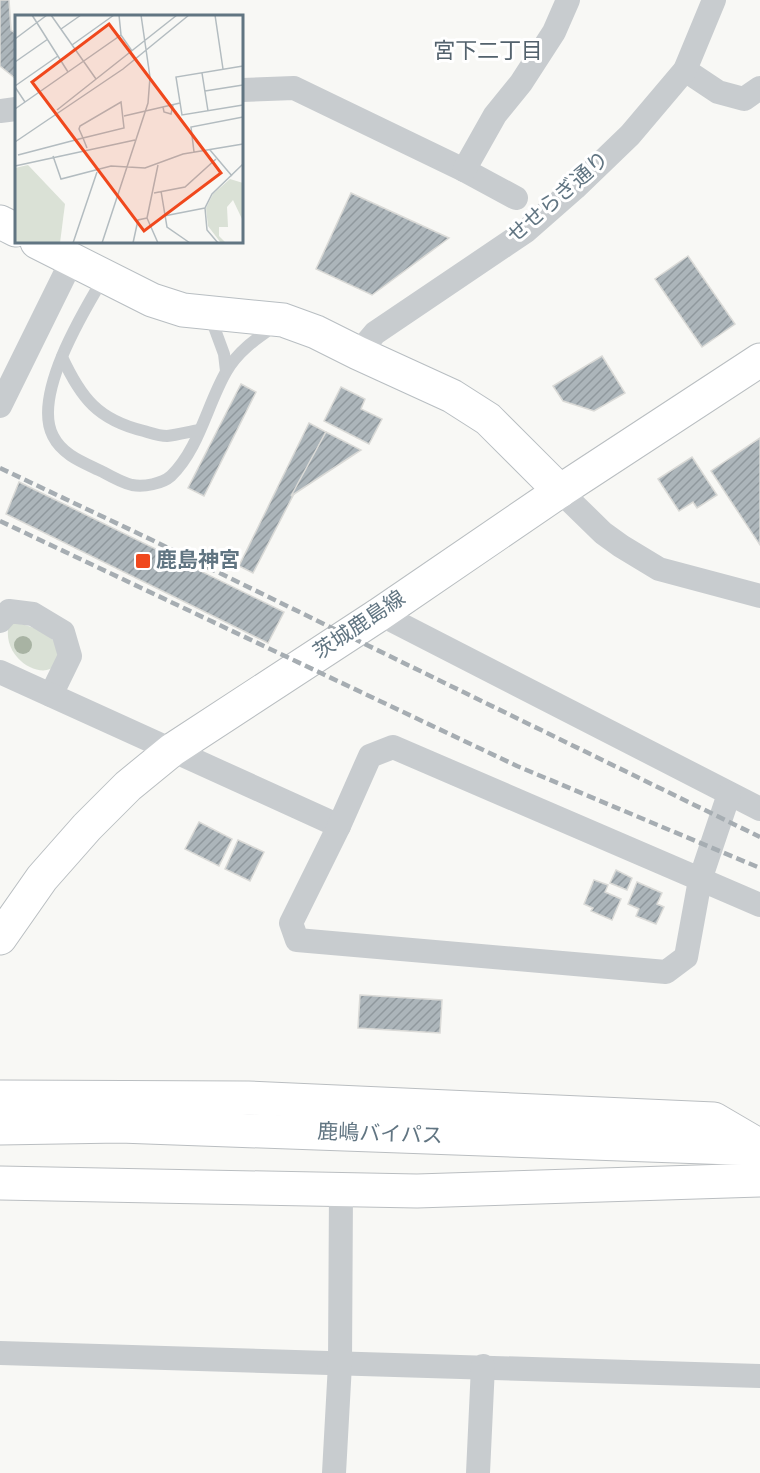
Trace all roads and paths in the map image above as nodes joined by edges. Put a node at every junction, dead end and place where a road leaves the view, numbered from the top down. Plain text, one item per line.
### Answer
1 (714, 0) edge
2 (566, 1) edge
3 (685, 70) junction
4 (760, 88) edge
5 (243, 90) edge
6 (15, 109) edge
7 (0, 111) edge
8 (464, 170) junction
9 (516, 198) dead end
10 (0, 222) edge
11 (15, 230) edge
12 (39, 243) edge
13 (72, 260) junction
14 (104, 277) junction
15 (209, 312) junction
16 (283, 320) junction
17 (358, 353) junction
18 (62, 357) junction
19 (760, 360) edge
20 (226, 371) junction
21 (0, 406) edge
22 (199, 430) junction
23 (560, 491) junction
24 (760, 596) edge
25 (380, 614) junction
26 (0, 621) edge
27 (0, 672) edge
28 (51, 695) junction
29 (172, 750) junction
30 (729, 794) junction
31 (760, 809) edge
32 (339, 826) junction
33 (700, 880) junction
34 (760, 905) edge
35 (0, 938) edge
36 (0, 1097) edge
37 (0, 1128) edge
38 (760, 1147) edge
39 (760, 1180) edge
40 (0, 1183) edge
41 (341, 1190) junction
42 (0, 1353) edge
43 (340, 1364) junction
44 (483, 1366) junction
45 (760, 1376) edge
46 (334, 1473) edge
47 (478, 1473) edge

1 - 3 street, せせらぎ通り
2 - 8 street
3 - 4 street
3 - 17 street, せせらぎ通り
5 - 8 street
6 - 7 street
8 - 9 street
10 - 11 main road
12 - 13 main road
13 - 14 main road
13 - 21 street
14 - 15 main road
14 - 18 lane
15 - 16 main road
15 - 20 lane
16 - 17 main road
16 - 20 lane
17 - 23 main road
18 - 22 lane
18 - 22 lane
19 - 23 main road, 茨城鹿島線
20 - 22 lane
23 - 24 street
23 - 25 main road, 茨城鹿島線
25 - 29 main road, 茨城鹿島線
25 - 30 street
26 - 28 street
27 - 28 street
28 - 29 street
29 - 32 street
29 - 35 main road, 茨城鹿島線
30 - 31 street
30 - 33 street
32 - 33 street
32 - 33 street
33 - 34 street
36 - 38 main road
37 - 38 main road, 鹿嶋バイパス
39 - 41 main road
40 - 41 main road
41 - 43 street
42 - 43 street
43 - 44 street
43 - 46 street
44 - 45 street
44 - 47 street

